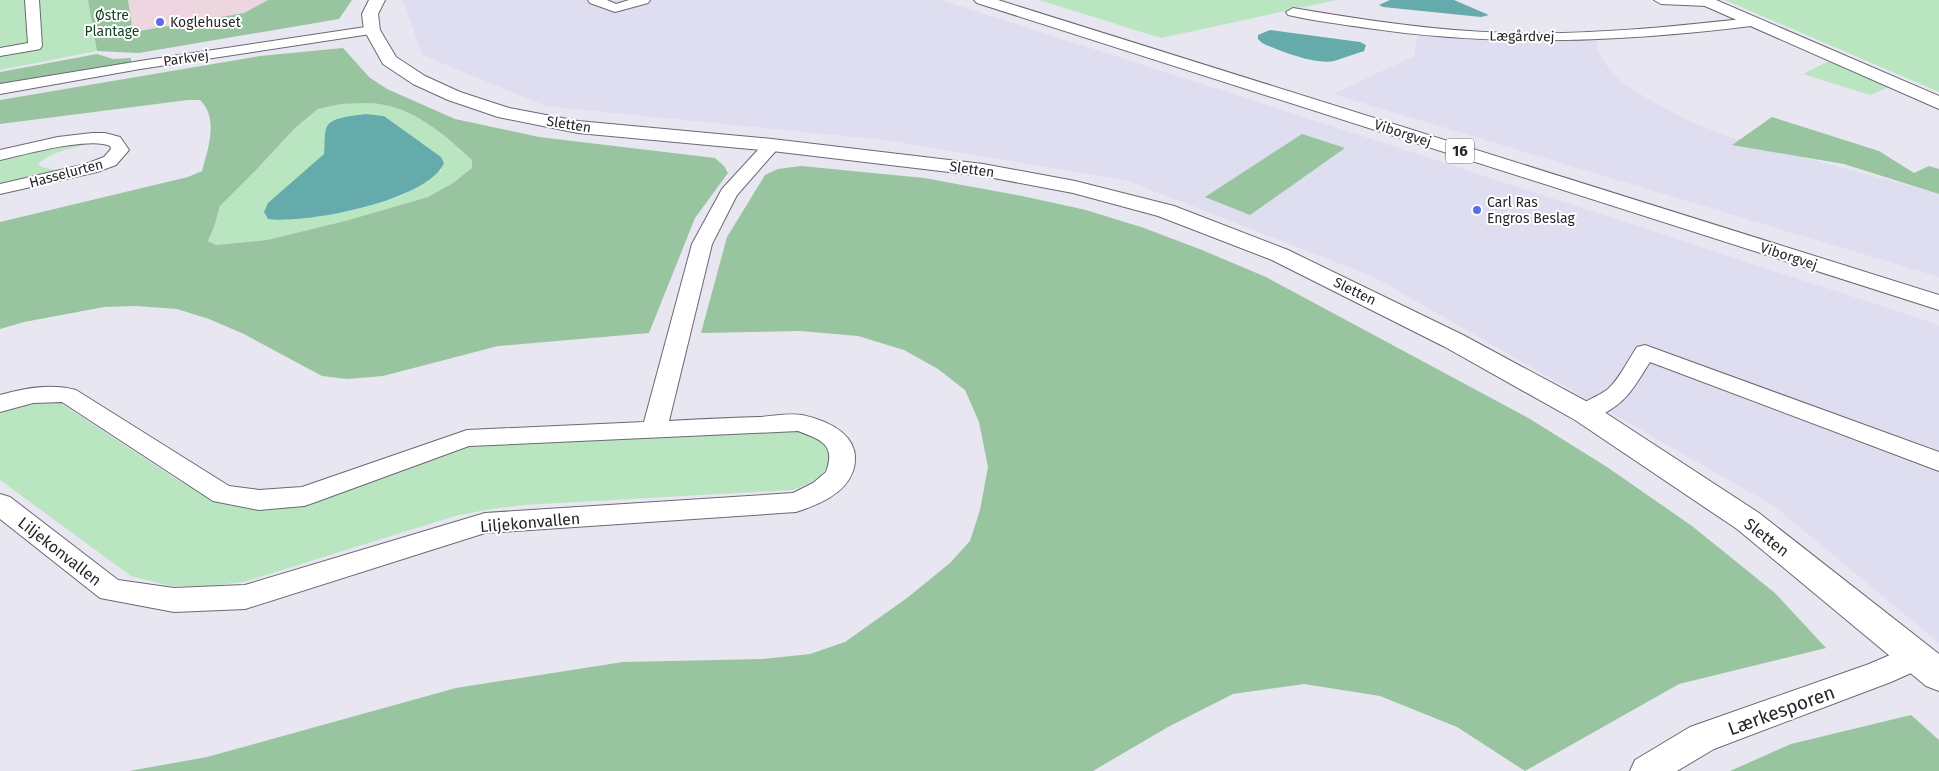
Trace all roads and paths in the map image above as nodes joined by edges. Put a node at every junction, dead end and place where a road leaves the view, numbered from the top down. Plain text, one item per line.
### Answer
1 (32, 0) edge
2 (377, 0) edge
3 (595, 0) edge
4 (643, 0) edge
5 (982, 0) edge
6 (1661, 0) edge
7 (1705, 1) edge
8 (1293, 12) dead end
9 (1751, 22) junction
10 (372, 30) junction
11 (0, 52) edge
12 (0, 89) edge
13 (1939, 103) edge
14 (772, 146) junction
15 (0, 155) edge
16 (0, 189) edge
17 (1939, 303) edge
18 (0, 404) edge
19 (1585, 413) junction
20 (654, 430) junction
21 (1939, 462) edge
22 (0, 504) edge
23 (1929, 665) edge
24 (1647, 771) edge

1 - 11 street
2 - 10 street
3 - 4 street
5 - 17 street, Viborgvej / 16
6 - 7 street
7 - 9 street, Lægårdvej
8 - 9 street, Lægårdvej
9 - 13 street, Lægårdvej
10 - 12 street, Parkvej
10 - 14 street, Sletten
14 - 19 street, Sletten
14 - 20 street
15 - 16 street, Hasselurten
18 - 20 street, Liljekonvallen
19 - 21 street
19 - 23 street, Sletten
20 - 22 street, Liljekonvallen
23 - 24 street, Lærkesporen

